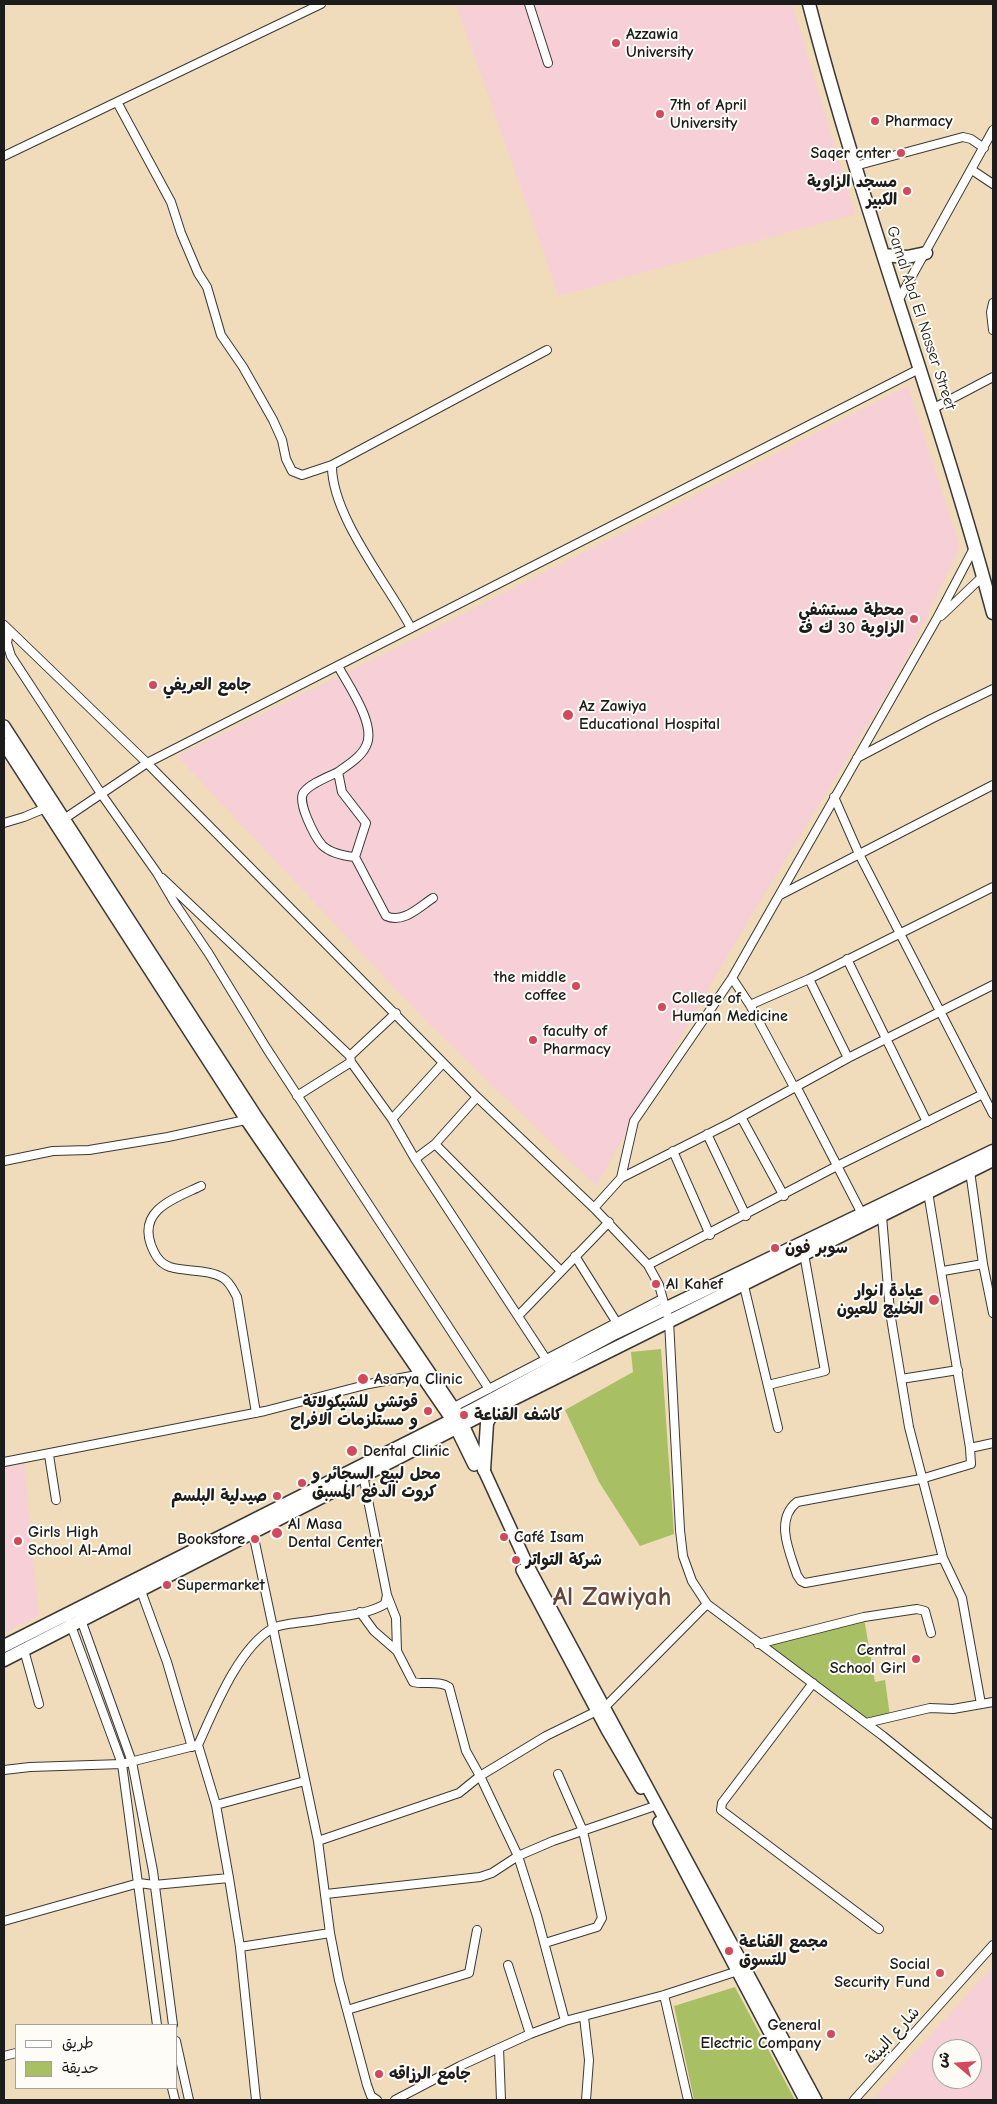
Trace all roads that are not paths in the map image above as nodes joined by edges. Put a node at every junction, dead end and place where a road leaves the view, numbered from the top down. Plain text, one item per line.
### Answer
1 (321, 4) edge
2 (529, 4) edge
3 (809, 4) edge
4 (548, 63) dead end
5 (117, 102) junction
6 (993, 130) edge
7 (984, 148) junction
8 (4, 156) edge
9 (855, 166) junction
10 (972, 170) junction
11 (993, 184) edge
12 (926, 253) junction
13 (884, 255) junction
14 (898, 301) junction
15 (993, 303) edge
16 (993, 330) edge
17 (547, 350) dead end
18 (921, 368) junction
19 (993, 377) edge
20 (934, 408) junction
21 (332, 465) junction
22 (975, 546) junction
23 (983, 576) junction
24 (993, 613) edge
25 (936, 620) junction
26 (6, 628) edge
27 (411, 628) junction
28 (338, 666) junction
29 (993, 690) edge
30 (4, 726) edge
31 (4, 744) edge
32 (857, 758) junction
33 (147, 763) junction
34 (338, 772) junction
35 (993, 785) edge
36 (102, 795) junction
37 (834, 797) junction
38 (51, 806) junction
39 (61, 821) junction
40 (4, 822) edge
41 (859, 854) junction
42 (355, 857) junction
43 (157, 873) junction
44 (993, 887) edge
45 (779, 896) junction
46 (433, 898) dead end
47 (900, 931) junction
48 (847, 959) junction
49 (732, 978) junction
50 (810, 979) junction
51 (993, 985) edge
52 (750, 1005) junction
53 (941, 1011) junction
54 (396, 1013) junction
55 (886, 1038) junction
56 (848, 1058) junction
57 (351, 1059) junction
58 (444, 1063) junction
59 (795, 1086) junction
60 (983, 1094) junction
61 (297, 1096) junction
62 (477, 1097) junction
63 (993, 1114) edge
64 (741, 1117) junction
65 (252, 1119) junction
66 (392, 1119) junction
67 (927, 1122) junction
68 (707, 1134) junction
69 (436, 1144) junction
70 (673, 1151) junction
71 (993, 1151) edge
72 (415, 1159) junction
73 (993, 1160) edge
74 (4, 1161) edge
75 (837, 1166) junction
76 (970, 1171) junction
77 (621, 1178) junction
78 (202, 1186) dead end
79 (928, 1192) junction
80 (784, 1196) junction
81 (594, 1208) junction
82 (862, 1214) junction
83 (746, 1216) junction
84 (882, 1216) junction
85 (608, 1222) junction
86 (710, 1234) junction
87 (804, 1254) junction
88 (576, 1256) junction
89 (983, 1264) junction
90 (648, 1265) junction
91 (561, 1271) junction
92 (943, 1271) junction
93 (989, 1273) edge
94 (744, 1286) junction
95 (666, 1310) junction
96 (993, 1313) edge
97 (519, 1315) junction
98 (617, 1323) junction
99 (546, 1359) junction
100 (958, 1370) junction
101 (430, 1372) junction
102 (418, 1374) junction
103 (901, 1379) junction
104 (768, 1385) junction
105 (489, 1389) junction
106 (495, 1408) junction
107 (256, 1413) junction
108 (457, 1419) junction
109 (778, 1428) dead end
110 (993, 1443) edge
111 (970, 1448) junction
112 (49, 1455) junction
113 (4, 1462) edge
114 (484, 1470) junction
115 (363, 1475) junction
116 (921, 1479) junction
117 (56, 1500) dead end
118 (253, 1533) junction
119 (943, 1558) junction
120 (141, 1591) junction
121 (387, 1595) junction
122 (707, 1604) junction
123 (71, 1611) junction
124 (360, 1612) junction
125 (76, 1624) junction
126 (274, 1628) junction
127 (931, 1633) dead end
128 (758, 1644) junction
129 (4, 1646) edge
130 (24, 1650) junction
131 (397, 1651) junction
132 (4, 1660) edge
133 (813, 1683) junction
134 (993, 1702) edge
135 (39, 1704) dead end
136 (981, 1704) junction
137 (602, 1709) junction
138 (866, 1723) junction
139 (195, 1746) junction
140 (132, 1762) junction
141 (122, 1764) junction
142 (4, 1770) edge
143 (558, 1774) dead end
144 (480, 1776) junction
145 (305, 1780) junction
146 (216, 1805) junction
147 (652, 1807) junction
148 (993, 1825) edge
149 (583, 1832) junction
150 (318, 1841) junction
151 (518, 1856) junction
152 (229, 1878) junction
153 (139, 1883) junction
154 (154, 1886) junction
155 (326, 1894) junction
156 (4, 1920) edge
157 (879, 1929) dead end
158 (477, 1930) dead end
159 (330, 1933) junction
160 (545, 1943) junction
161 (993, 1945) edge
162 (240, 1946) junction
163 (508, 1965) dead end
164 (740, 1970) junction
165 (664, 1995) junction
166 (347, 2010) junction
167 (584, 2017) junction
168 (565, 2021) junction
169 (157, 2024) edge
170 (173, 2024) edge
171 (530, 2034) junction
172 (499, 2048) junction
173 (178, 2050) edge
174 (189, 2100) edge
175 (256, 2100) edge
176 (376, 2100) edge
177 (395, 2100) edge
178 (501, 2100) edge
179 (586, 2100) edge
180 (688, 2100) edge
181 (805, 2100) edge
182 (816, 2100) edge
183 (854, 2100) edge

1 - 5 street
2 - 4 street
3 - 9 main road, Gamal Abd El Nasser Street
5 - 8 street
5 - 21 street
6 - 7 street
7 - 9 street
7 - 10 street
9 - 13 main road, Gamal Abd El Nasser Street
10 - 11 street
10 - 12 street
12 - 13 main road
12 - 14 street
13 - 14 main road, Gamal Abd El Nasser Street
14 - 18 main road, Gamal Abd El Nasser Street
15 - 16 street
17 - 21 street
18 - 20 main road, Gamal Abd El Nasser Street
18 - 27 street
19 - 20 street
20 - 22 main road, Gamal Abd El Nasser Street
21 - 27 street
22 - 23 main road, Gamal Abd El Nasser Street
22 - 25 street
23 - 24 main road, Gamal Abd El Nasser Street
23 - 25 street
25 - 32 street
26 - 33 street
26 - 36 street
27 - 28 street
28 - 33 street
28 - 34 street
29 - 32 street
30 - 38 main road
31 - 38 main road
32 - 37 street
33 - 36 street
33 - 54 street
34 - 42 street
34 - 42 street
35 - 41 street
36 - 39 street
36 - 43 street
37 - 41 street
37 - 45 street
38 - 39 main road
38 - 40 street
39 - 65 main road
41 - 45 street
41 - 47 street
42 - 46 street
43 - 57 street
43 - 61 street
44 - 47 street
45 - 49 street
47 - 48 street
47 - 53 street
48 - 50 street
48 - 55 street
49 - 52 street
49 - 77 street
50 - 52 street
50 - 56 street
51 - 53 street
52 - 59 street
53 - 55 street
53 - 60 street
54 - 57 street
54 - 58 street
55 - 56 street
55 - 67 street
56 - 59 street
57 - 61 street
57 - 66 street
58 - 62 street
58 - 66 street
59 - 64 street
59 - 75 street
60 - 63 street
60 - 67 street
61 - 105 street
62 - 69 street
62 - 81 street
64 - 68 street
64 - 80 street
65 - 74 street
65 - 101 main road
65 - 102 main road
66 - 72 street
67 - 75 street
68 - 70 street
68 - 83 street
69 - 72 street
69 - 91 street
70 - 77 street
70 - 86 street
71 - 82 main road
72 - 97 street
73 - 76 main road
75 - 80 street
75 - 82 street
76 - 79 main road
76 - 89 street
77 - 81 street
78 - 107 street
79 - 84 main road
79 - 92 street
80 - 83 street
81 - 85 street
82 - 95 main road
83 - 86 street
84 - 87 main road
84 - 103 street
85 - 88 street
85 - 90 street
86 - 90 street
87 - 94 main road
87 - 104 street
88 - 91 street
88 - 98 street
89 - 92 street
89 - 93 street
90 - 95 street
91 - 97 street
92 - 100 street
93 - 96 street
94 - 95 main road
94 - 104 street
95 - 98 street
95 - 106 main road
95 - 108 main road
95 - 122 street
97 - 99 street
98 - 99 street
99 - 105 street
100 - 103 street
100 - 111 street
101 - 102 street
101 - 108 main road
102 - 107 street
102 - 108 main road
103 - 116 street
104 - 109 street
105 - 108 street
106 - 108 main road
106 - 114 main road
107 - 112 street
108 - 114 main road
108 - 115 main road
108 - 123 main road
108 - 137 main road
110 - 111 street
111 - 116 street
112 - 113 street
112 - 117 street
114 - 137 main road
115 - 118 main road
115 - 121 street
116 - 119 street
116 - 119 street
118 - 120 main road
118 - 126 street
119 - 136 street
120 - 125 main road
120 - 139 street
121 - 124 street
121 - 131 street
122 - 128 street
122 - 137 street
123 - 125 street
123 - 129 main road
124 - 126 street
124 - 131 street
125 - 130 main road
125 - 140 street
125 - 141 street
126 - 139 street
126 - 145 street
127 - 128 street
128 - 133 street
130 - 132 main road
130 - 135 street
131 - 144 street
133 - 138 street
133 - 157 street
134 - 136 street
136 - 138 street
137 - 144 street
137 - 147 main road
137 - 164 main road
138 - 148 street
139 - 140 street
139 - 146 street
140 - 141 street
140 - 154 street
141 - 142 street
141 - 153 street
143 - 149 street
144 - 150 street
144 - 151 street
145 - 146 street
145 - 150 street
146 - 152 street
147 - 149 street
147 - 164 main road
149 - 151 street
149 - 160 street
150 - 155 street
151 - 155 street
151 - 160 street
152 - 154 street
152 - 162 street
153 - 154 street
153 - 156 street
153 - 169 street
154 - 170 street
155 - 159 street
158 - 166 street
159 - 162 street
159 - 166 street
160 - 168 street
161 - 183 street, شارع البيئة
162 - 175 street
163 - 171 street
164 - 165 street
164 - 181 main road
164 - 182 main road
165 - 167 street
165 - 180 street
166 - 176 street
167 - 168 street
167 - 179 street
168 - 171 street
171 - 172 street
172 - 177 street
172 - 178 street
173 - 174 street

